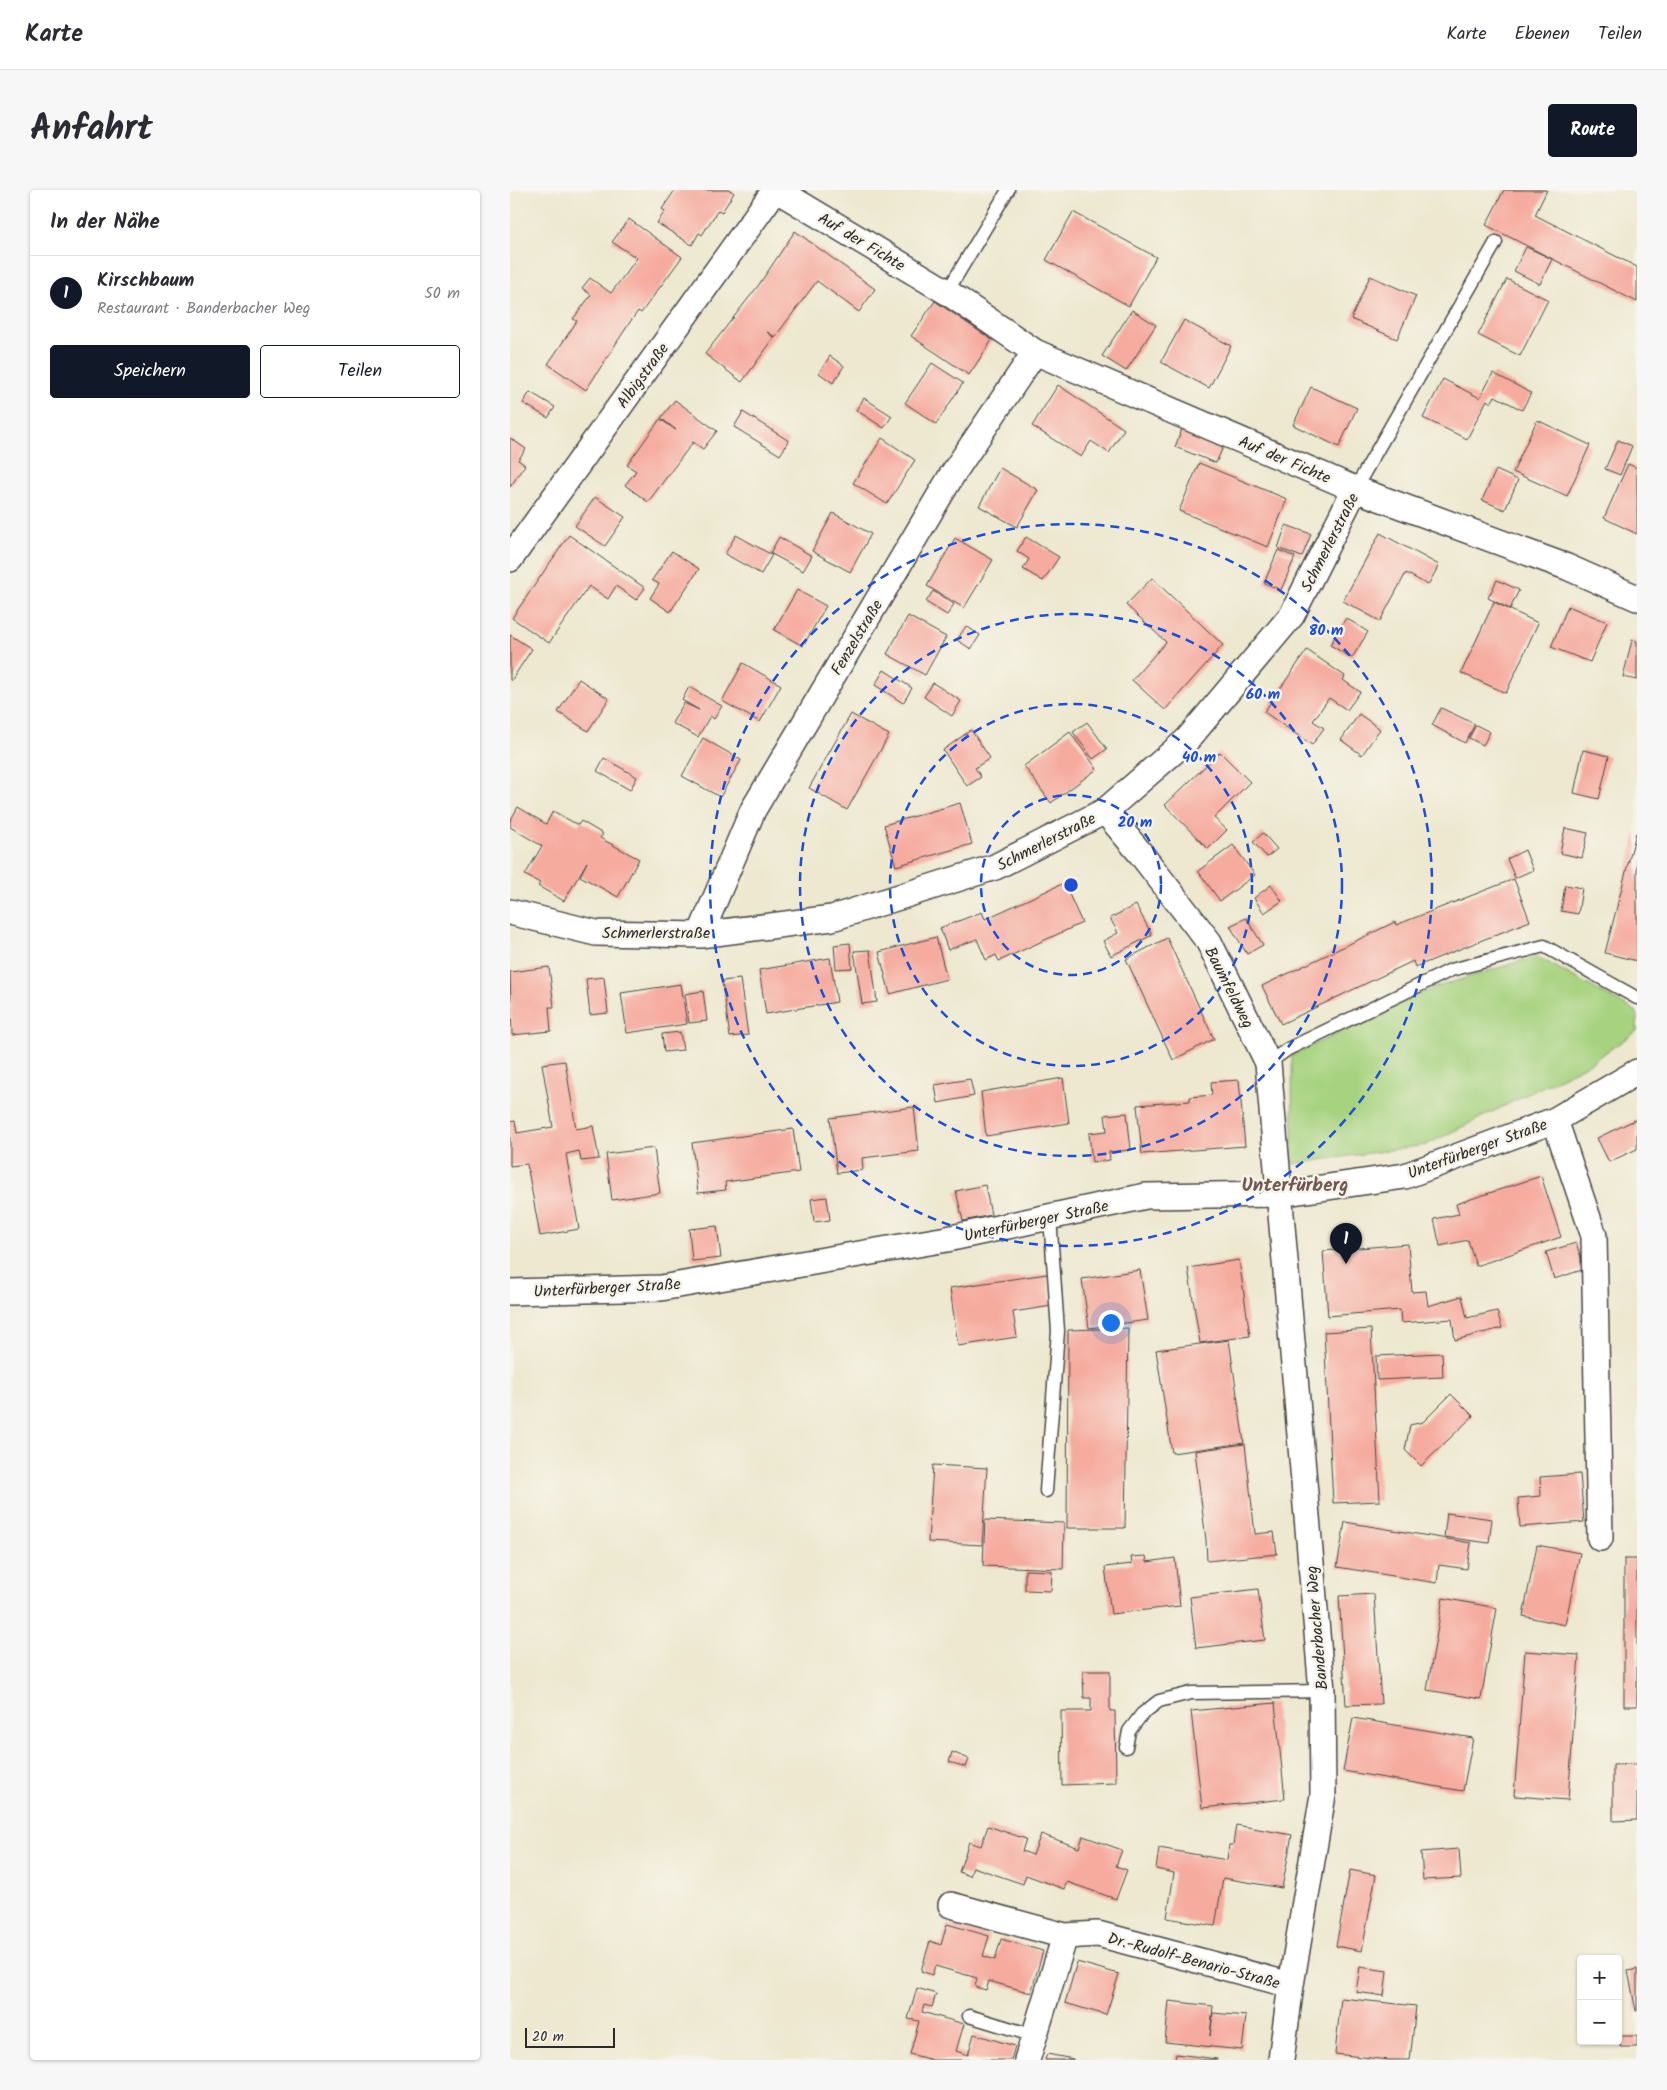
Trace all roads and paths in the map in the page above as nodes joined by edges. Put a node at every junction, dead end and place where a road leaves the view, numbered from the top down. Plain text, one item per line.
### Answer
1 (776, 190) edge
2 (1008, 190) edge
3 (1496, 242) dead end
4 (947, 292) junction
5 (1035, 352) junction
6 (1355, 489) junction
7 (510, 559) edge
8 (1637, 598) edge
9 (1104, 811) junction
10 (510, 912) edge
11 (700, 935) junction
12 (1637, 998) edge
13 (1268, 1063) junction
14 (1637, 1072) edge
15 (1555, 1120) junction
16 (1279, 1194) junction
17 (1050, 1217) junction
18 (510, 1292) edge
19 (1046, 1491) dead end
20 (1600, 1538) dead end
21 (1322, 1691) junction
22 (1126, 1747) dead end
23 (951, 1905) dead end
24 (1064, 1936) junction
25 (1292, 1985) junction
26 (968, 2016) dead end
27 (1035, 2036) junction
28 (1027, 2060) edge
29 (1282, 2060) edge

1 - 4 street, Auf der Fichte
1 - 7 street, Albigstraße
2 - 4 lane
3 - 6 lane, Schmerlerstraße
4 - 5 street, Auf der Fichte
5 - 6 street, Auf der Fichte
5 - 11 street, Fenzelstraße
6 - 8 street, Auf der Fichte
6 - 9 street, Schmerlerstraße
9 - 11 street, Schmerlerstraße
9 - 13 street, Baumfeldweg
10 - 11 street, Schmerlerstraße
12 - 13 lane
13 - 16 street, Baumfeldweg
14 - 15 street, Unterfürberger Straße
15 - 16 street, Unterfürberger Straße
15 - 20 street, Unterfürberger Straße
16 - 17 street, Unterfürberger Straße
16 - 21 street, Banderbacher Weg
17 - 18 street, Unterfürberger Straße
17 - 19 lane
21 - 22 lane
21 - 25 street, Banderbacher Weg
23 - 24 street, Dr.-Rudolf-Benario-Straße
24 - 25 street, Dr.-Rudolf-Benario-Straße
24 - 27 street
25 - 29 street, Banderbacher Weg
26 - 27 lane
27 - 28 street

